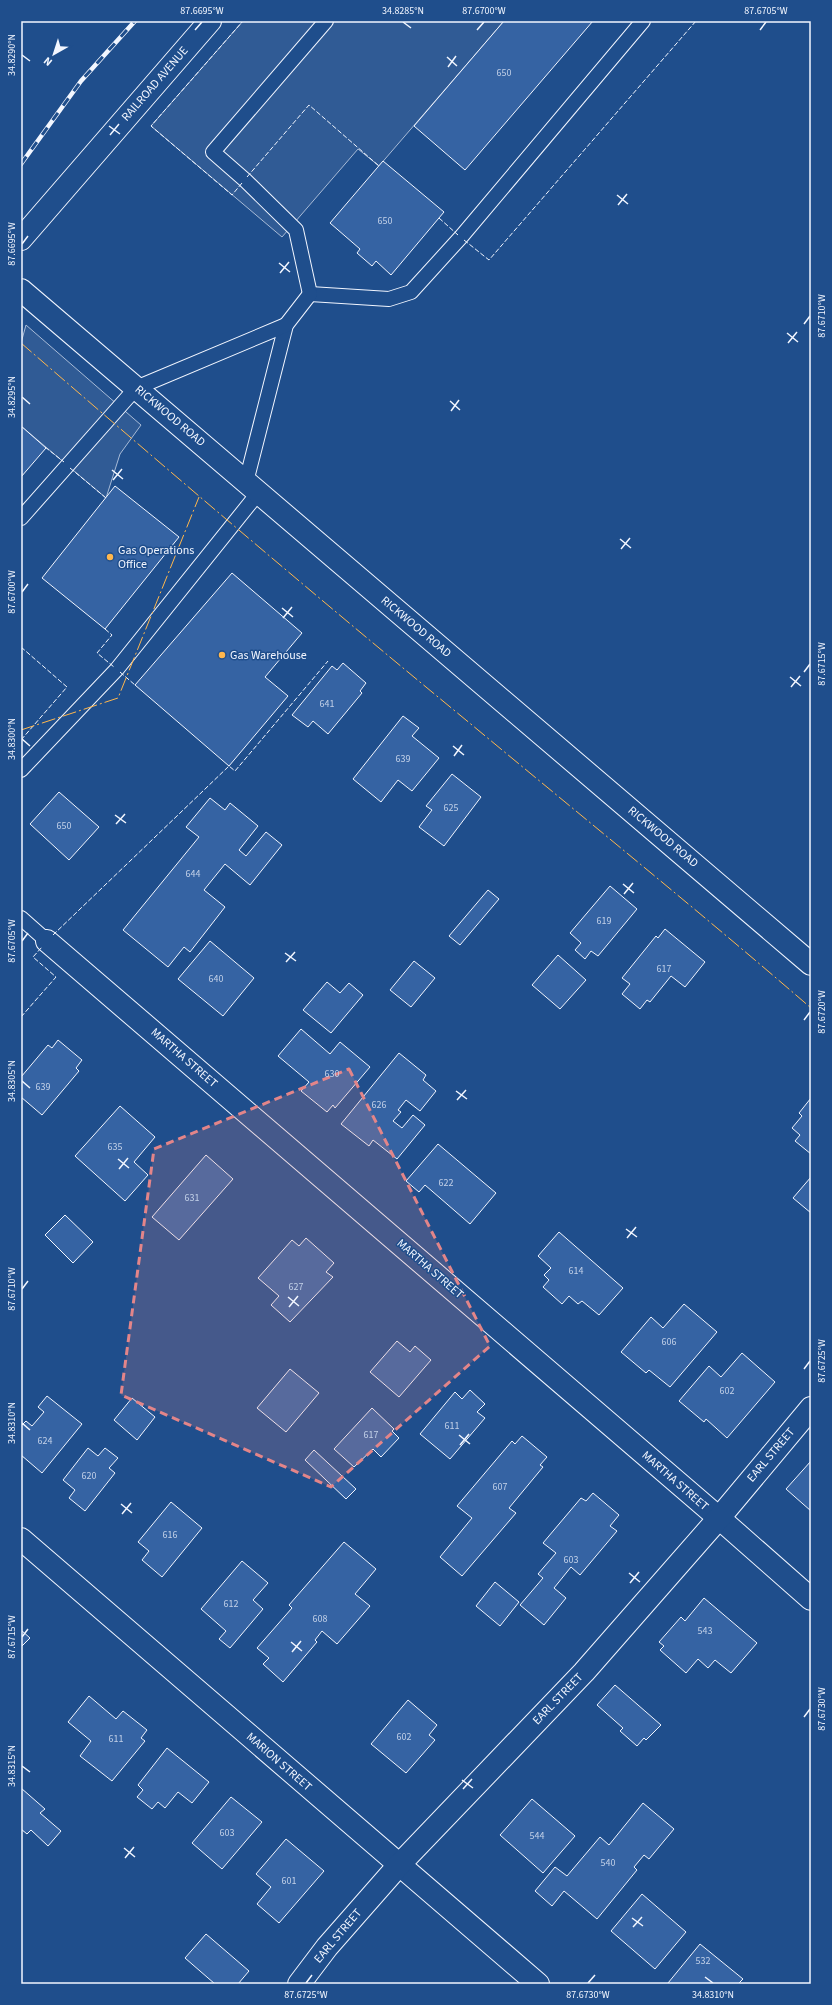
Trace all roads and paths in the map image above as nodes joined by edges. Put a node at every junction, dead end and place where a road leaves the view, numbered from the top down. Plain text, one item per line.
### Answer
1 (210, 21) edge
2 (326, 21) edge
3 (643, 21) edge
4 (21, 239) edge
5 (21, 290) edge
6 (310, 294) junction
7 (286, 325) junction
8 (136, 388) junction
9 (252, 487) junction
10 (21, 518) edge
11 (21, 770) edge
12 (21, 918) edge
13 (47, 941) joint
14 (811, 964) edge
15 (811, 1408) edge
16 (719, 1518) junction
17 (21, 1539) edge
18 (811, 1599) edge
19 (399, 1865) junction
20 (299, 1984) edge
21 (538, 1984) edge

1 - 4 street, RAILROAD AVENUE
2 - 6 lane
3 - 6 lane
5 - 8 street, RICKWOOD ROAD
6 - 7 lane
7 - 8 lane
7 - 9 lane
8 - 9 street, RICKWOOD ROAD
8 - 10 lane
9 - 11 lane
9 - 14 street, RICKWOOD ROAD
12 - 13 lane
13 - 16 street, MARTHA STREET
15 - 16 street, EARL STREET
16 - 18 street, MARTHA STREET
16 - 19 street, EARL STREET
17 - 19 street, MARION STREET
19 - 20 street, EARL STREET
19 - 21 street, MARION STREET

